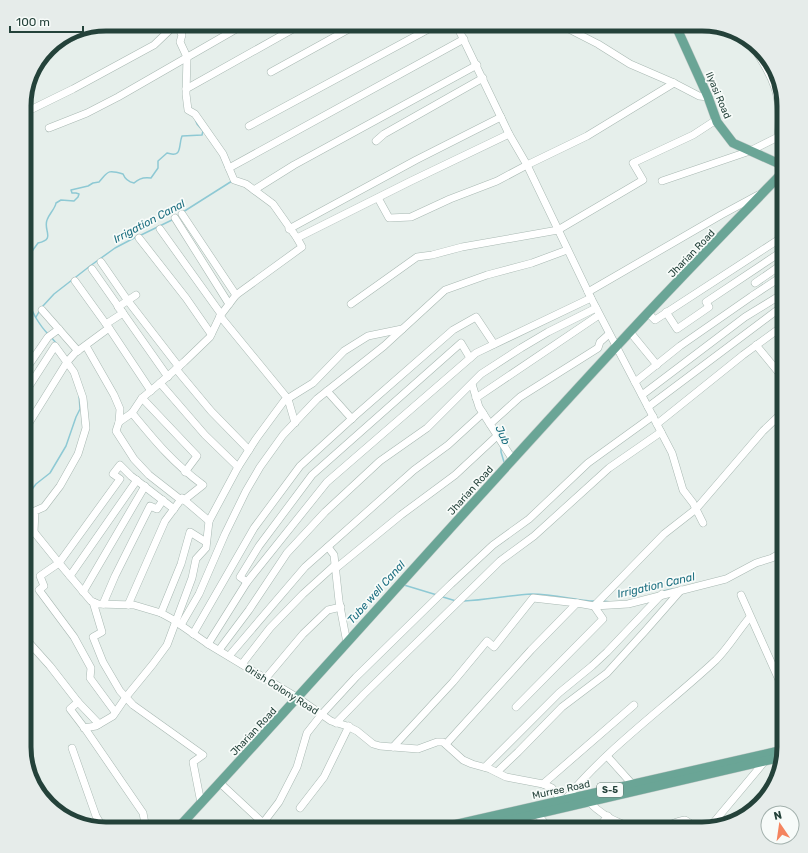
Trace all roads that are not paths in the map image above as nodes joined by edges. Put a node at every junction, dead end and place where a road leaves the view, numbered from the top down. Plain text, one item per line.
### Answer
1 (169, 31) edge
2 (180, 31) edge
3 (233, 31) edge
4 (290, 31) edge
5 (345, 31) edge
6 (425, 31) edge
7 (460, 31) edge
8 (573, 31) edge
9 (679, 31) edge
10 (464, 39) junction
11 (187, 57) junction
12 (760, 59) edge
13 (477, 65) junction
14 (271, 72) dead end
15 (771, 77) edge
16 (483, 78) junction
17 (674, 83) junction
18 (186, 90) junction
19 (708, 97) junction
20 (31, 110) edge
21 (501, 117) junction
22 (716, 120) junction
23 (249, 126) dead end
24 (49, 128) dead end
25 (509, 134) junction
26 (777, 138) edge
27 (376, 141) dead end
28 (750, 151) junction
29 (777, 163) edge
30 (527, 165) junction
31 (229, 168) junction
32 (777, 178) edge
33 (662, 181) dead end
34 (254, 190) junction
35 (764, 192) junction
36 (378, 198) junction
37 (160, 229) dead end
38 (289, 229) junction
39 (558, 230) junction
40 (139, 238) dead end
41 (296, 238) junction
42 (777, 241) edge
43 (567, 250) junction
44 (777, 255) edge
45 (101, 262) dead end
46 (777, 268) edge
47 (92, 269) dead end
48 (777, 280) edge
49 (75, 281) dead end
50 (755, 283) dead end
51 (136, 295) dead end
52 (236, 295) junction
53 (589, 295) junction
54 (777, 297) edge
55 (128, 301) junction
56 (229, 304) junction
57 (351, 304) dead end
58 (118, 307) junction
59 (42, 310) dead end
60 (777, 310) edge
61 (598, 312) junction
62 (666, 312) junction
63 (648, 313) junction
64 (221, 315) junction
65 (108, 326) junction
66 (59, 329) junction
67 (403, 329) junction
68 (777, 330) edge
69 (630, 332) junction
70 (211, 334) junction
71 (609, 334) junction
72 (494, 344) junction
73 (86, 346) junction
74 (756, 346) junction
75 (616, 347) junction
76 (78, 351) junction
77 (470, 358) junction
78 (68, 360) junction
79 (31, 362) edge
80 (657, 365) junction
81 (178, 368) junction
82 (777, 371) edge
83 (168, 377) junction
84 (635, 382) junction
85 (31, 383) edge
86 (160, 383) junction
87 (472, 384) junction
88 (151, 391) junction
89 (327, 391) junction
90 (642, 395) junction
91 (142, 398) junction
92 (476, 398) junction
93 (288, 399) junction
94 (648, 407) junction
95 (132, 413) junction
96 (483, 413) junction
97 (653, 416) junction
98 (777, 418) edge
99 (352, 419) junction
100 (31, 420) edge
101 (119, 422) junction
102 (295, 423) junction
103 (490, 424) junction
104 (657, 424) junction
105 (661, 432) junction
106 (498, 435) junction
107 (249, 450) junction
108 (513, 460) junction
109 (238, 467) junction
110 (185, 472) junction
111 (137, 480) junction
112 (145, 486) junction
113 (163, 500) junction
114 (182, 500) junction
115 (174, 509) junction
116 (696, 509) junction
117 (209, 521) junction
118 (703, 523) dead end
119 (31, 529) edge
120 (34, 532) junction
121 (206, 542) junction
122 (328, 546) junction
123 (777, 555) edge
124 (59, 563) junction
125 (335, 567) junction
126 (70, 576) junction
127 (247, 582) junction
128 (681, 590) junction
129 (83, 592) junction
130 (662, 594) junction
131 (741, 595) dead end
132 (93, 602) junction
133 (577, 603) junction
134 (103, 604) junction
135 (128, 605) junction
136 (594, 606) junction
137 (341, 608) junction
138 (161, 613) junction
139 (750, 617) junction
140 (178, 624) junction
141 (193, 634) junction
142 (347, 643) junction
143 (208, 644) junction
144 (31, 645) edge
145 (219, 650) junction
146 (229, 656) junction
147 (242, 664) junction
148 (777, 676) edge
149 (266, 678) junction
150 (126, 697) junction
151 (298, 698) junction
152 (78, 702) junction
153 (634, 705) dead end
154 (516, 707) dead end
155 (115, 712) junction
156 (322, 714) junction
157 (336, 723) junction
158 (99, 724) junction
159 (349, 726) junction
160 (84, 728) junction
161 (446, 744) junction
162 (393, 747) junction
163 (72, 748) dead end
164 (776, 753) edge
165 (607, 756) junction
166 (776, 758) edge
167 (760, 760) junction
168 (485, 767) junction
169 (497, 772) junction
170 (220, 782) junction
171 (544, 784) junction
172 (633, 785) junction
173 (565, 800) junction
174 (589, 802) junction
175 (201, 803) junction
176 (300, 808) dead end
177 (536, 814) junction
178 (608, 816) junction
179 (100, 821) edge
180 (677, 821) edge
181 (714, 821) edge
182 (145, 822) edge
183 (183, 822) edge
184 (262, 822) edge
185 (264, 822) edge
186 (466, 822) edge
187 (507, 822) edge
188 (543, 822) edge
189 (603, 822) edge
190 (618, 822) edge
191 (688, 822) edge

1 - 20 street
2 - 11 street
3 - 11 street
4 - 18 street
5 - 14 street
6 - 23 street
7 - 10 street
8 - 17 street
9 - 19 main road, Ilyasi Road
10 - 13 street
10 - 31 street
11 - 18 street
11 - 24 street
12 - 15 street
13 - 16 street
13 - 34 street
16 - 21 street
16 - 27 street
17 - 19 street
17 - 30 street
18 - 31 street
19 - 22 main road, Ilyasi Road
21 - 25 street
21 - 38 street
22 - 28 main road, Ilyasi Road
22 - 39 street
25 - 30 street
25 - 36 street
26 - 28 street
28 - 29 main road, Ilyasi Road
28 - 33 street
30 - 36 street
30 - 39 street
31 - 34 street
32 - 35 main road, Jharian Road
34 - 38 street
35 - 53 street
35 - 63 main road, Jharian Road
36 - 41 street
37 - 64 street
38 - 41 street
39 - 43 street
39 - 57 street
40 - 70 street
41 - 52 street
42 - 62 street
43 - 53 street
43 - 67 street
44 - 62 street
45 - 55 street
46 - 50 street
47 - 58 street
48 - 80 street
49 - 65 street
51 - 55 street
52 - 56 street
52 - 56 street
53 - 61 street
53 - 72 street
54 - 90 street
55 - 58 street
55 - 81 street
56 - 64 street
58 - 65 street
58 - 83 street
59 - 66 street
60 - 94 street
61 - 71 street
61 - 87 street
61 - 92 street
62 - 63 street
63 - 69 main road, Jharian Road
64 - 70 street
64 - 93 street
65 - 73 street
65 - 88 street
66 - 76 street
66 - 79 street
67 - 89 street
67 - 93 street
68 - 74 street
69 - 75 main road, Jharian Road
69 - 80 street
70 - 81 street
71 - 75 street
71 - 103 street
72 - 77 street
72 - 99 street
73 - 76 street
73 - 101 street
74 - 82 street
74 - 104 street
75 - 84 street
75 - 108 main road, Jharian Road
76 - 78 street
77 - 127 street
77 - 127 street
78 - 85 street
78 - 100 street
78 - 120 street
80 - 84 street
81 - 83 street
81 - 107 street
83 - 86 street
84 - 90 street
86 - 88 street
86 - 109 street
87 - 92 street
87 - 145 street
88 - 91 street
89 - 99 street
89 - 102 street
90 - 94 street
91 - 95 street
91 - 110 street
92 - 96 street
93 - 102 street
93 - 107 street
94 - 97 street
95 - 101 street
95 - 110 street
96 - 103 street
96 - 122 street
97 - 104 street
97 - 156 street
98 - 116 street
99 - 141 street
101 - 114 street
102 - 140 street
103 - 106 street
104 - 105 street
105 - 116 street
105 - 157 street
106 - 108 street
106 - 125 street
107 - 109 street
108 - 142 main road, Jharian Road
109 - 117 street
110 - 114 street
111 - 112 street
111 - 124 street
111 - 126 street
112 - 113 street
112 - 129 street
113 - 115 street
113 - 134 street
114 - 115 street
114 - 117 street
115 - 135 street
116 - 118 street
116 - 136 street
117 - 121 street
119 - 120 street
120 - 124 street
121 - 138 street
121 - 140 street
122 - 125 street
122 - 146 street
123 - 128 street
124 - 126 street
124 - 155 street
125 - 137 street
125 - 147 street
126 - 129 street
127 - 143 street
128 - 130 street
128 - 169 street
129 - 132 street
130 - 136 street
130 - 168 street
131 - 139 street
132 - 134 street, Orish Colony Road
132 - 150 street
133 - 136 street
133 - 161 street
133 - 162 street
134 - 135 street, Orish Colony Road
135 - 138 street, Orish Colony Road
136 - 154 street
137 - 142 street
137 - 149 street
138 - 140 street, Orish Colony Road
139 - 148 street
139 - 165 street
140 - 141 street, Orish Colony Road
140 - 150 street
141 - 143 street, Orish Colony Road
142 - 151 main road, Jharian Road
143 - 145 street, Orish Colony Road
144 - 152 street
145 - 146 street, Orish Colony Road
146 - 147 street, Orish Colony Road
147 - 149 street, Orish Colony Road
149 - 151 street, Orish Colony Road
150 - 155 street
150 - 175 street
151 - 156 street, Orish Colony Road
151 - 170 main road, Jharian Road
152 - 158 street
152 - 160 street
153 - 171 street
155 - 158 street
156 - 157 street, Orish Colony Road
156 - 185 street
157 - 159 street, Orish Colony Road
158 - 160 street
159 - 162 street, Orish Colony Road
159 - 176 street
160 - 182 street
161 - 162 street, Orish Colony Road
161 - 168 street
163 - 179 street
164 - 167 main road, Murree Road / S-5
165 - 172 street
165 - 173 street
166 - 167 main road, Murree Road / S-5
167 - 172 main road, Murree Road / S-5
167 - 174 main road, Murree Road / S-5
167 - 181 street
168 - 169 street
169 - 171 street
170 - 175 main road, Jharian Road
170 - 184 street
171 - 173 street
172 - 173 main road, Murree Road / S-5
173 - 186 main road, Murree Road / S-5
174 - 177 main road, Murree Road / S-5
174 - 178 street
175 - 183 main road, Jharian Road
177 - 187 main road, Murree Road / S-5
177 - 188 street
178 - 189 street
178 - 190 street
180 - 191 street

